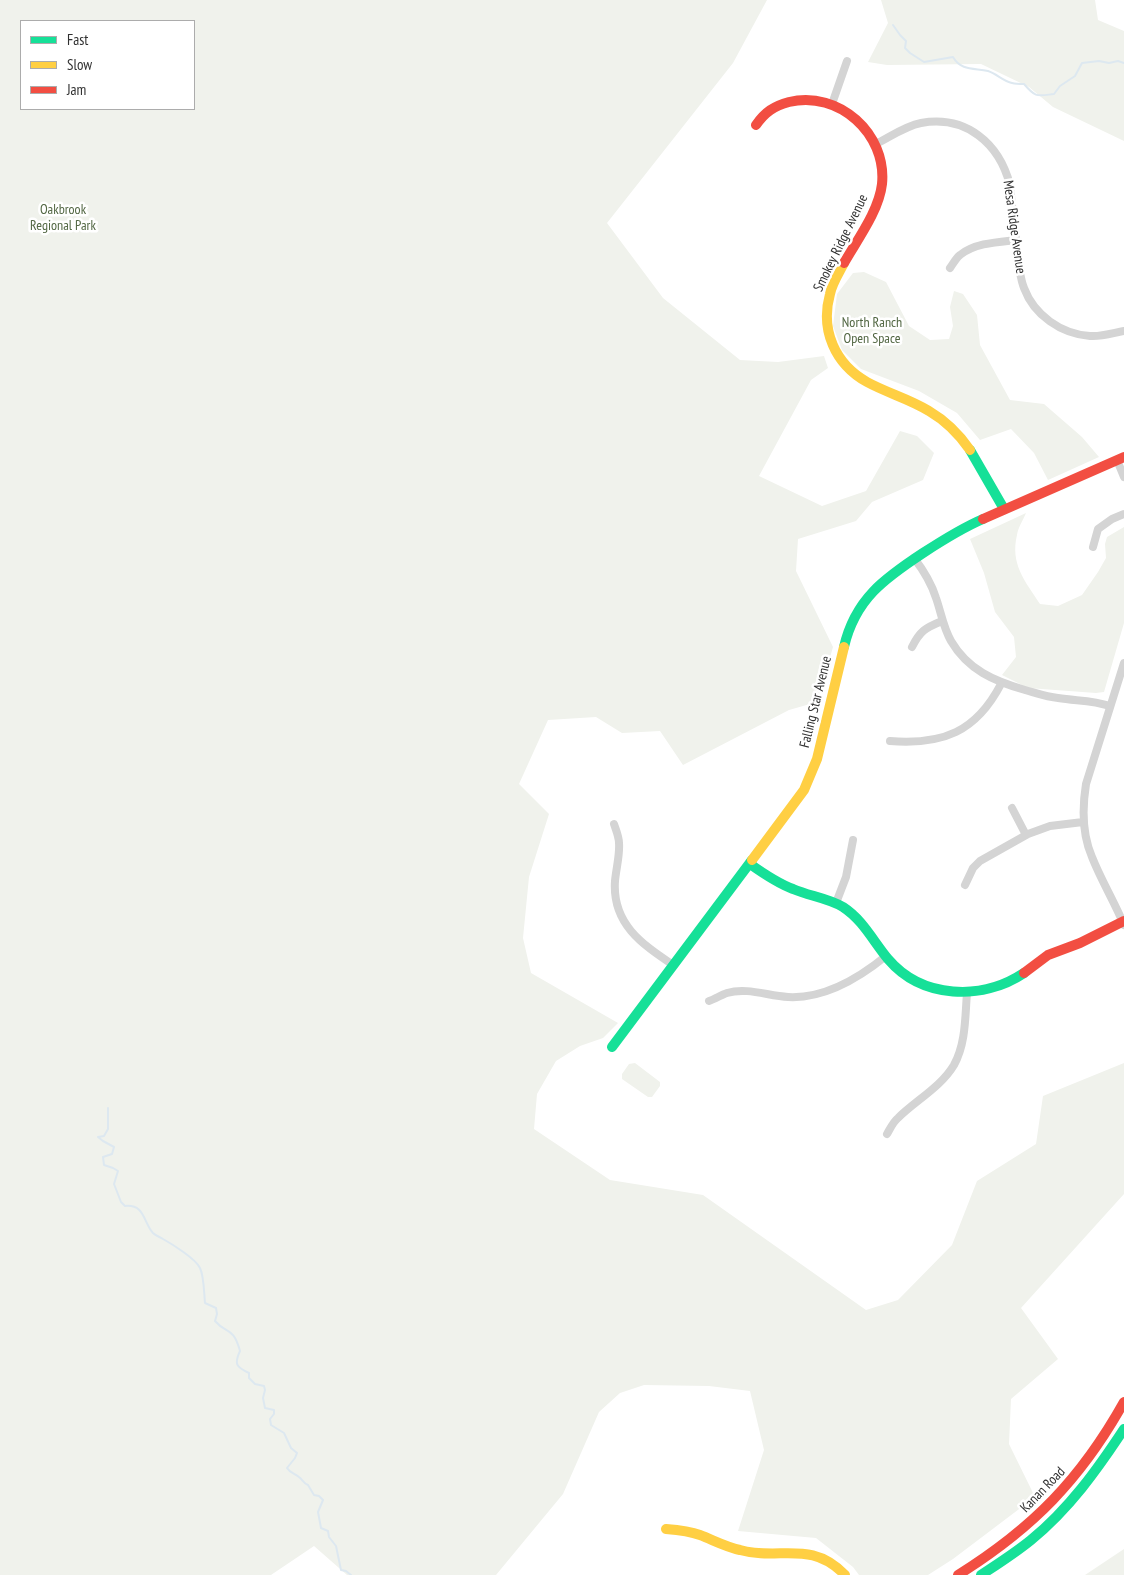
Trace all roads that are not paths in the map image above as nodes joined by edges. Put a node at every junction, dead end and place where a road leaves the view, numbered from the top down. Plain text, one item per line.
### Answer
1 (847, 61) dead end
2 (832, 104) junction
3 (756, 125) dead end
4 (876, 144) junction
5 (1016, 240) junction
6 (950, 268) dead end
7 (1124, 331) edge
8 (1120, 459) edge
9 (1124, 477) edge
10 (1004, 509) junction
11 (1124, 514) edge
12 (1093, 547) dead end
13 (914, 558) junction
14 (942, 621) junction
15 (912, 647) dead end
16 (1124, 663) edge
17 (1001, 684) junction
18 (1110, 706) junction
19 (890, 741) dead end
20 (1012, 808) dead end
21 (1084, 822) junction
22 (614, 824) dead end
23 (1026, 835) junction
24 (853, 840) dead end
25 (750, 864) junction
26 (965, 885) dead end
27 (836, 903) junction
28 (1124, 923) edge
29 (886, 956) junction
30 (673, 965) junction
31 (967, 993) junction
32 (709, 1002) dead end
33 (612, 1047) dead end
34 (887, 1134) dead end
35 (1124, 1402) edge
36 (1124, 1429) edge
37 (666, 1530) dead end
38 (845, 1575) edge
39 (958, 1575) edge
40 (981, 1575) edge

1 - 2 street
2 - 3 street, Smokey Ridge Avenue
2 - 4 street, Smokey Ridge Avenue
4 - 5 street, Mesa Ridge Avenue
4 - 10 street, Smokey Ridge Avenue
5 - 6 street
5 - 7 street, Mesa Ridge Avenue
8 - 9 street
8 - 10 street, Falling Star Avenue
10 - 13 street, Falling Star Avenue
11 - 12 street
13 - 14 street
13 - 25 street, Falling Star Avenue
14 - 15 street
14 - 17 street
16 - 18 street
17 - 18 street
17 - 19 street
18 - 21 street
20 - 23 street
21 - 23 street
21 - 28 street
22 - 30 street
23 - 26 street
24 - 27 street
25 - 27 street
25 - 30 street, Falling Star Avenue
27 - 29 street
28 - 31 street
29 - 31 street
29 - 32 street
30 - 33 street, Falling Star Avenue
31 - 34 street
35 - 39 street, Kanan Road
36 - 40 street, Kanan Road
37 - 38 street

